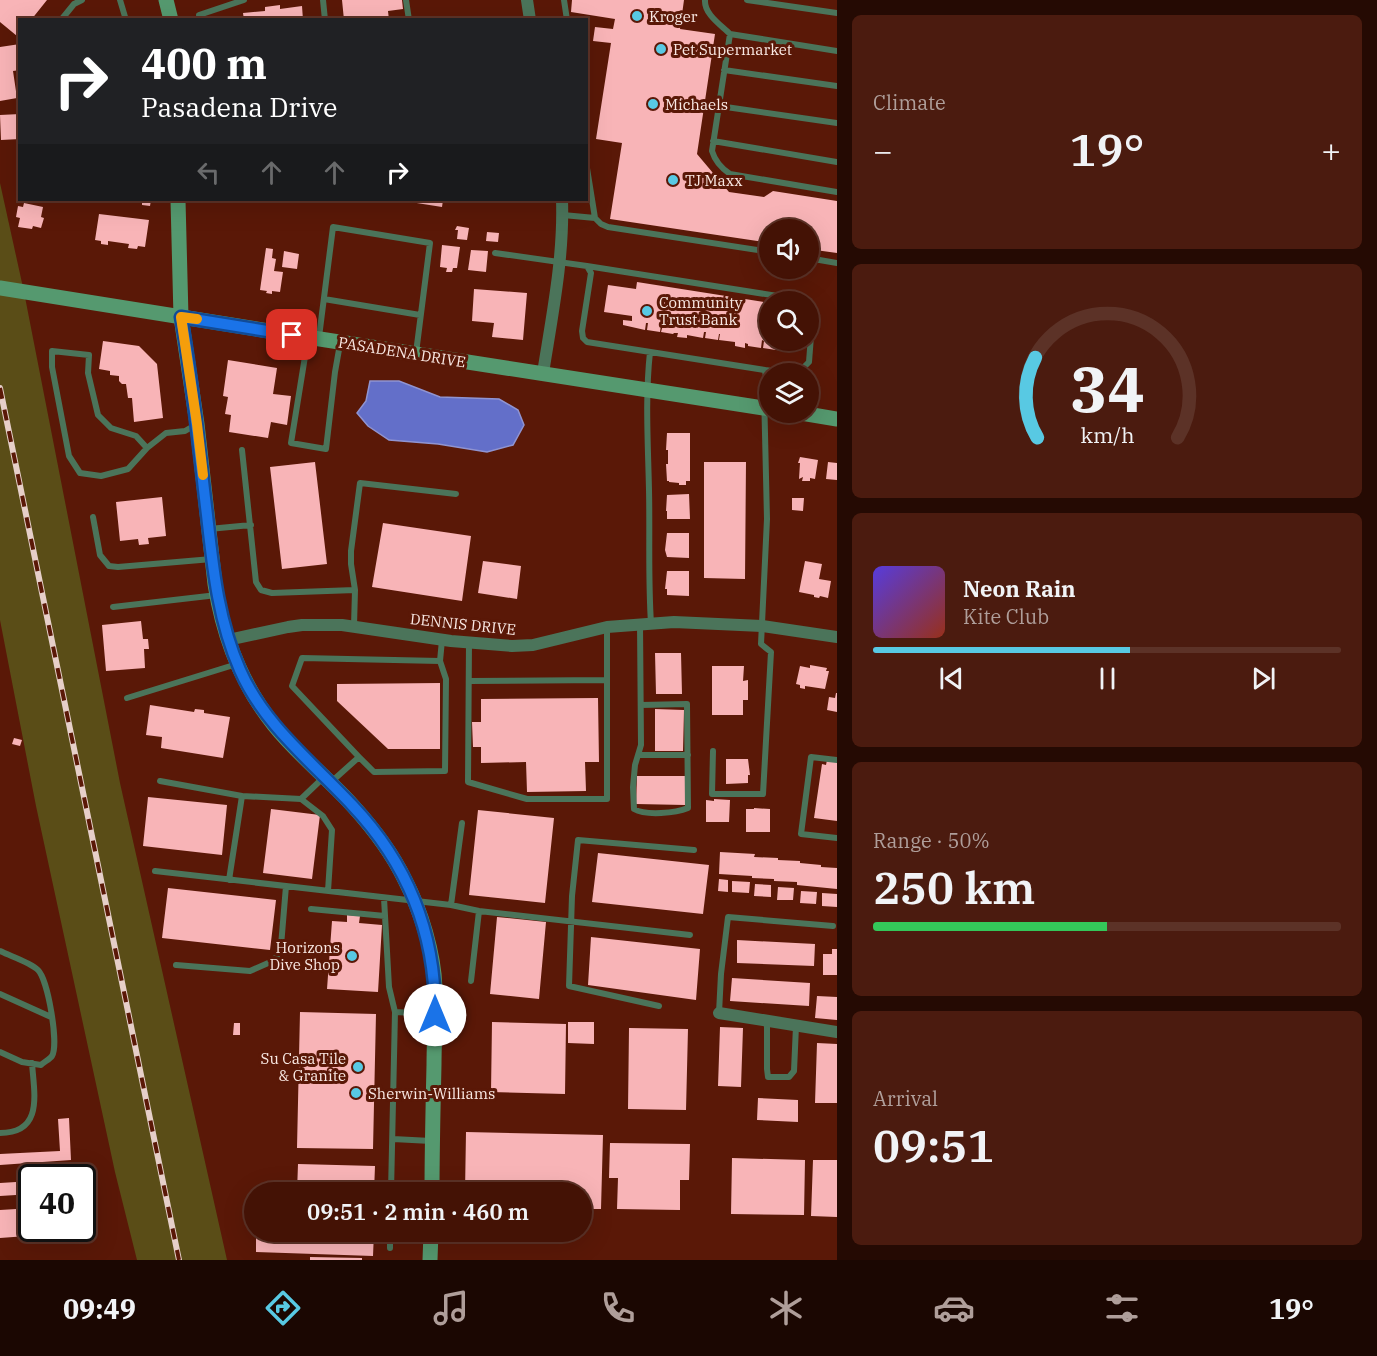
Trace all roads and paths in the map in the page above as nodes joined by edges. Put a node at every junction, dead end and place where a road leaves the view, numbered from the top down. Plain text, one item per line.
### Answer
1 (82, 0) edge
2 (120, 0) edge
3 (166, 0) edge
4 (244, 0) edge
5 (323, 0) edge
6 (406, 0) edge
7 (527, 0) edge
8 (564, 0) edge
9 (705, 0) edge
10 (747, 0) edge
11 (837, 13) edge
12 (63, 18) edge
13 (125, 18) edge
14 (170, 18) edge
15 (200, 18) edge
16 (325, 18) edge
17 (409, 18) edge
18 (530, 18) edge
19 (567, 18) edge
20 (730, 34) junction
21 (837, 51) edge
22 (724, 70) junction
23 (837, 86) edge
24 (719, 106) junction
25 (837, 123) edge
26 (713, 141) junction
27 (837, 162) edge
28 (588, 174) edge
29 (837, 192) edge
30 (178, 201) edge
31 (562, 201) edge
32 (563, 215) junction
33 (595, 218) junction
34 (759, 250) edge
35 (495, 252) dead end
36 (819, 260) edge
37 (559, 261) junction
38 (837, 263) edge
39 (587, 266) junction
40 (0, 288) edge
41 (759, 293) edge
42 (324, 299) junction
43 (420, 315) junction
44 (181, 317) junction
45 (313, 338) junction
46 (340, 342) junction
47 (650, 352) junction
48 (416, 354) junction
49 (759, 369) edge
50 (543, 373) junction
51 (648, 390) junction
52 (759, 407) edge
53 (819, 416) edge
54 (837, 419) edge
55 (767, 423) edge
56 (197, 424) junction
57 (147, 448) junction
58 (242, 450) dead end
59 (456, 494) dead end
60 (93, 517) dead end
61 (251, 525) junction
62 (209, 530) junction
63 (212, 559) junction
64 (355, 590) junction
65 (217, 595) junction
66 (113, 607) dead end
67 (645, 623) junction
68 (354, 626) junction
69 (762, 626) junction
70 (607, 627) junction
71 (837, 637) edge
72 (442, 639) junction
73 (228, 640) junction
74 (469, 643) junction
75 (440, 661) junction
76 (237, 664) junction
77 (607, 680) junction
78 (469, 681) junction
79 (127, 698) dead end
80 (640, 705) junction
81 (713, 751) dead end
82 (638, 755) junction
83 (687, 755) junction
84 (358, 757) junction
85 (837, 760) edge
86 (327, 780) junction
87 (160, 781) dead end
88 (242, 796) junction
89 (301, 799) junction
90 (462, 823) dead end
91 (837, 838) edge
92 (693, 850) dead end
93 (154, 871) dead end
94 (229, 879) junction
95 (286, 886) junction
96 (327, 891) junction
97 (384, 898) junction
98 (416, 902) junction
99 (451, 905) junction
100 (311, 909) dead end
101 (479, 911) junction
102 (385, 916) junction
103 (571, 921) junction
104 (833, 926) dead end
105 (690, 935) dead end
106 (0, 951) edge
107 (176, 964) dead end
108 (471, 981) dead end
109 (0, 994) edge
110 (659, 1006) dead end
111 (395, 1012) junction
112 (719, 1013) joint
113 (435, 1015) junction
114 (51, 1017) junction
115 (768, 1021) junction
116 (796, 1026) junction
117 (837, 1032) edge
118 (0, 1052) edge
119 (32, 1063) junction
120 (0, 1133) edge
121 (393, 1139) junction
122 (432, 1141) junction
123 (392, 1182) edge
124 (432, 1182) edge
125 (390, 1242) edge
126 (431, 1242) edge
127 (390, 1248) dead end
128 (430, 1260) edge

1 - 12 lane
2 - 13 lane
3 - 14 street
4 - 15 lane
5 - 16 lane
6 - 17 lane
7 - 18 street
8 - 19 lane
9 - 20 lane
10 - 11 lane
20 - 21 lane
20 - 22 lane
22 - 23 lane
22 - 24 lane
24 - 25 lane
24 - 26 lane
26 - 27 lane
26 - 29 lane
28 - 33 lane
30 - 44 street
31 - 32 street
32 - 33 lane
32 - 37 street
33 - 34 lane
35 - 37 lane
36 - 38 lane
37 - 39 lane
37 - 50 street
39 - 41 lane
39 - 47 lane
40 - 44 street, PASADENA DRIVE
42 - 43 lane
42 - 43 lane
42 - 45 lane
43 - 48 lane
44 - 45 street, PASADENA DRIVE
44 - 56 street
45 - 46 street, PASADENA DRIVE
45 - 46 lane
46 - 48 street, PASADENA DRIVE
47 - 49 lane
47 - 51 lane
48 - 50 street, PASADENA DRIVE
50 - 51 street, PASADENA DRIVE
51 - 52 street, PASADENA DRIVE
51 - 67 lane
53 - 54 street
55 - 69 lane
56 - 57 lane
56 - 62 street
57 - 57 lane
58 - 61 lane
59 - 64 lane
60 - 63 lane
61 - 62 lane
61 - 64 lane
62 - 63 street
63 - 65 street
64 - 68 lane
65 - 66 lane
65 - 73 street
67 - 69 street, DENNIS DRIVE
67 - 70 street, DENNIS DRIVE
67 - 80 lane
68 - 72 street, DENNIS DRIVE
68 - 73 street, DENNIS DRIVE
69 - 71 street, DENNIS DRIVE
69 - 81 lane
70 - 74 street, DENNIS DRIVE
70 - 77 lane
72 - 74 street, DENNIS DRIVE
72 - 75 lane
73 - 76 street
74 - 78 lane
75 - 84 lane
75 - 84 lane
76 - 79 lane
76 - 86 street
77 - 78 lane
77 - 78 lane
80 - 82 lane
80 - 83 lane
82 - 83 lane
82 - 83 lane
84 - 86 lane
85 - 91 lane
86 - 89 lane
86 - 98 street
87 - 88 lane
88 - 89 lane
88 - 94 lane
89 - 96 lane
90 - 99 lane
92 - 103 lane
93 - 94 lane
94 - 95 lane
95 - 96 lane
95 - 107 lane
96 - 97 lane
97 - 98 lane
97 - 102 lane
98 - 99 lane
98 - 113 street
99 - 101 lane
100 - 102 lane
101 - 103 lane
101 - 108 lane
102 - 111 lane
103 - 105 lane
103 - 110 lane
104 - 112 lane
106 - 114 lane
109 - 114 lane
111 - 113 lane
111 - 121 lane
112 - 115 street
113 - 122 street
114 - 119 lane
115 - 116 street
115 - 116 lane
116 - 117 street
118 - 119 lane
119 - 120 lane
121 - 122 lane
121 - 123 lane
122 - 124 street
125 - 127 lane
126 - 128 street

